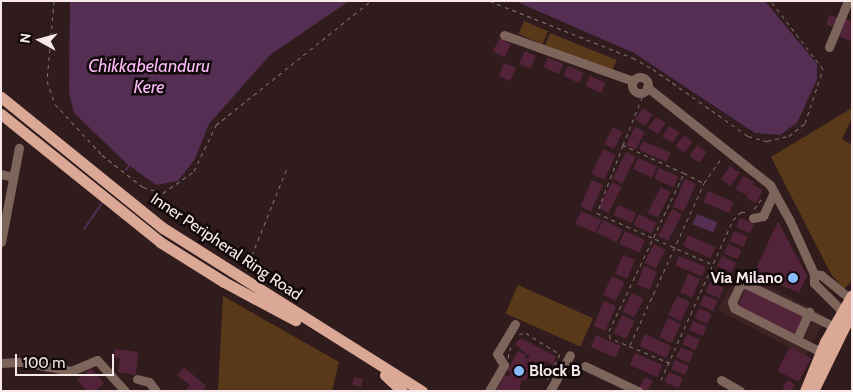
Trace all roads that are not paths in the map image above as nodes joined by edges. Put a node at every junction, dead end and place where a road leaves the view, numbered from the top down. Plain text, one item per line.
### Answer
1 (848, 1) edge
2 (504, 35) dead end
3 (829, 47) dead end
4 (1, 97) edge
5 (1, 114) edge
6 (19, 148) dead end
7 (1, 174) edge
8 (13, 176) junction
9 (772, 188) junction
10 (753, 218) dead end
11 (1, 242) edge
12 (814, 274) junction
13 (851, 297) edge
14 (847, 311) edge
15 (809, 312) junction
16 (515, 324) dead end
17 (833, 326) junction
18 (797, 339) junction
19 (821, 352) junction
20 (570, 355) dead end
21 (368, 360) junction
22 (1, 363) edge
23 (585, 366) dead end
24 (137, 379) dead end
25 (721, 380) dead end
26 (550, 389) edge
27 (124, 391) edge
28 (156, 391) edge
29 (402, 391) edge
30 (422, 391) edge
31 (489, 391) edge
32 (638, 391) edge
33 (740, 391) edge
34 (805, 391) edge
35 (813, 391) edge

1 - 3 street
2 - 9 street
4 - 21 main road, Inner Peripheral Ring Road
5 - 21 main road, Inner Peripheral Ring Road
6 - 8 street
7 - 8 street
8 - 11 street
9 - 10 street
9 - 12 street
12 - 13 street
12 - 14 street
13 - 14 main road
14 - 17 main road
14 - 35 main road
15 - 17 street
15 - 18 street
15 - 18 street
16 - 31 street
17 - 19 main road
18 - 19 street
19 - 34 main road
20 - 26 street
21 - 29 main road, Inner Peripheral Ring Road
21 - 30 main road, Inner Peripheral Ring Road
22 - 27 street
23 - 32 street
24 - 28 street
25 - 33 street

